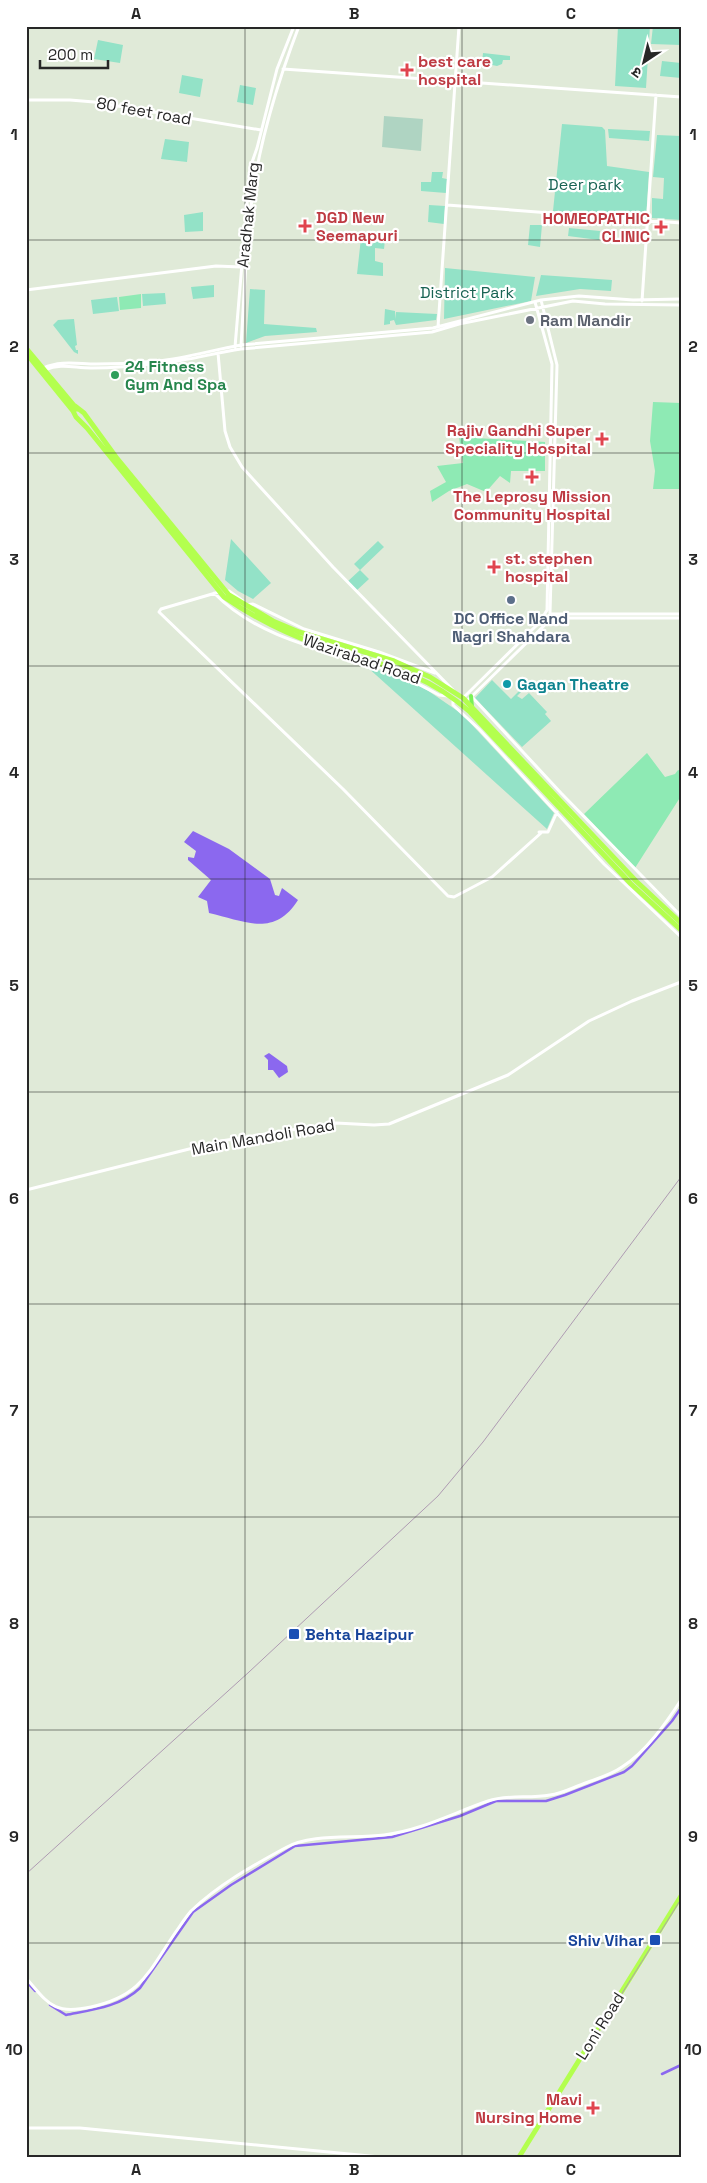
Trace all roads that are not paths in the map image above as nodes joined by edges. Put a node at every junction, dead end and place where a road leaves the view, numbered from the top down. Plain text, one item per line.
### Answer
1 (294, 26) edge
2 (299, 26) edge
3 (459, 26) edge
4 (283, 69) junction
5 (456, 80) junction
6 (656, 95) junction
7 (681, 96) edge
8 (26, 100) edge
9 (261, 130) junction
10 (247, 196) junction
11 (253, 197) junction
12 (448, 205) junction
13 (648, 220) junction
14 (681, 223) edge
15 (241, 267) junction
16 (26, 290) edge
17 (642, 293) junction
18 (681, 299) edge
19 (541, 300) junction
20 (634, 300) junction
21 (648, 300) junction
22 (536, 302) junction
23 (642, 302) junction
24 (681, 305) edge
25 (542, 306) junction
26 (537, 307) junction
27 (527, 310) junction
28 (539, 315) junction
29 (439, 328) junction
30 (241, 347) junction
31 (26, 348) edge
32 (235, 348) junction
33 (217, 351) junction
34 (26, 353) edge
35 (44, 369) junction
36 (73, 408) junction
37 (219, 592) junction
38 (244, 605) junction
39 (551, 613) junction
40 (544, 616) junction
41 (681, 616) edge
42 (549, 621) junction
43 (273, 630) junction
44 (436, 674) junction
45 (470, 695) junction
46 (452, 696) junction
47 (463, 702) junction
48 (472, 707) junction
49 (533, 767) junction
50 (540, 774) junction
51 (559, 806) junction
52 (557, 813) junction
53 (681, 916) edge
54 (681, 923) edge
55 (681, 930) edge
56 (681, 937) edge
57 (681, 982) edge
58 (26, 1190) edge
59 (681, 1700) edge
60 (681, 1896) edge
61 (681, 1901) edge
62 (26, 1978) edge
63 (26, 2128) edge
64 (380, 2157) edge
65 (521, 2157) edge

1 - 9 street, Aradhak Marg
2 - 4 street, Aradhak Marg
3 - 5 street
4 - 5 street
4 - 11 street, Aradhak Marg
5 - 6 street
5 - 12 street
6 - 7 street
6 - 13 street
8 - 9 street, 80 feet road
9 - 10 street, Aradhak Marg
10 - 11 street
10 - 15 street, Aradhak Marg
11 - 30 street, Aradhak Marg
12 - 13 street
12 - 29 street
13 - 14 street
13 - 17 street
15 - 16 street
15 - 32 street, Aradhak Marg
17 - 20 street
17 - 21 street
17 - 23 street
18 - 21 street
19 - 20 street
19 - 22 street
19 - 25 street
20 - 23 street
21 - 23 street
22 - 26 street
22 - 29 street
23 - 24 street
23 - 25 street
25 - 26 street
25 - 39 street
26 - 27 street
26 - 28 street
27 - 28 street
27 - 29 street
28 - 40 street
29 - 30 street
30 - 32 street
31 - 35 highway, Wazirabad Road
32 - 33 street
33 - 35 street
33 - 44 street
34 - 36 highway, Wazirabad Road
35 - 36 highway, Wazirabad Road
36 - 37 highway, Wazirabad Road
36 - 37 highway, Wazirabad Road
37 - 38 highway, Wazirabad Road
37 - 38 street
37 - 43 street
37 - 52 street
38 - 43 highway, Wazirabad Road
38 - 44 street
38 - 46 highway, Wazirabad Road
39 - 40 street
39 - 41 street
39 - 42 street
40 - 42 street
40 - 45 street
41 - 42 street
42 - 45 street
43 - 46 highway, Wazirabad Road
44 - 46 street
45 - 47 street
45 - 48 main road
45 - 49 street
46 - 47 highway, Wazirabad Road
46 - 52 street
47 - 48 highway, Wazirabad Road
47 - 51 highway, Wazirabad Road
48 - 49 highway, Wazirabad Road
49 - 50 highway, Wazirabad Road
50 - 53 street
50 - 54 highway, Wazirabad Road
51 - 52 street
51 - 55 highway, Wazirabad Road
52 - 56 street
57 - 58 street, Main Mandoli Road
59 - 62 street
60 - 65 highway, Loni Road
61 - 65 highway, Loni Road
63 - 64 street

